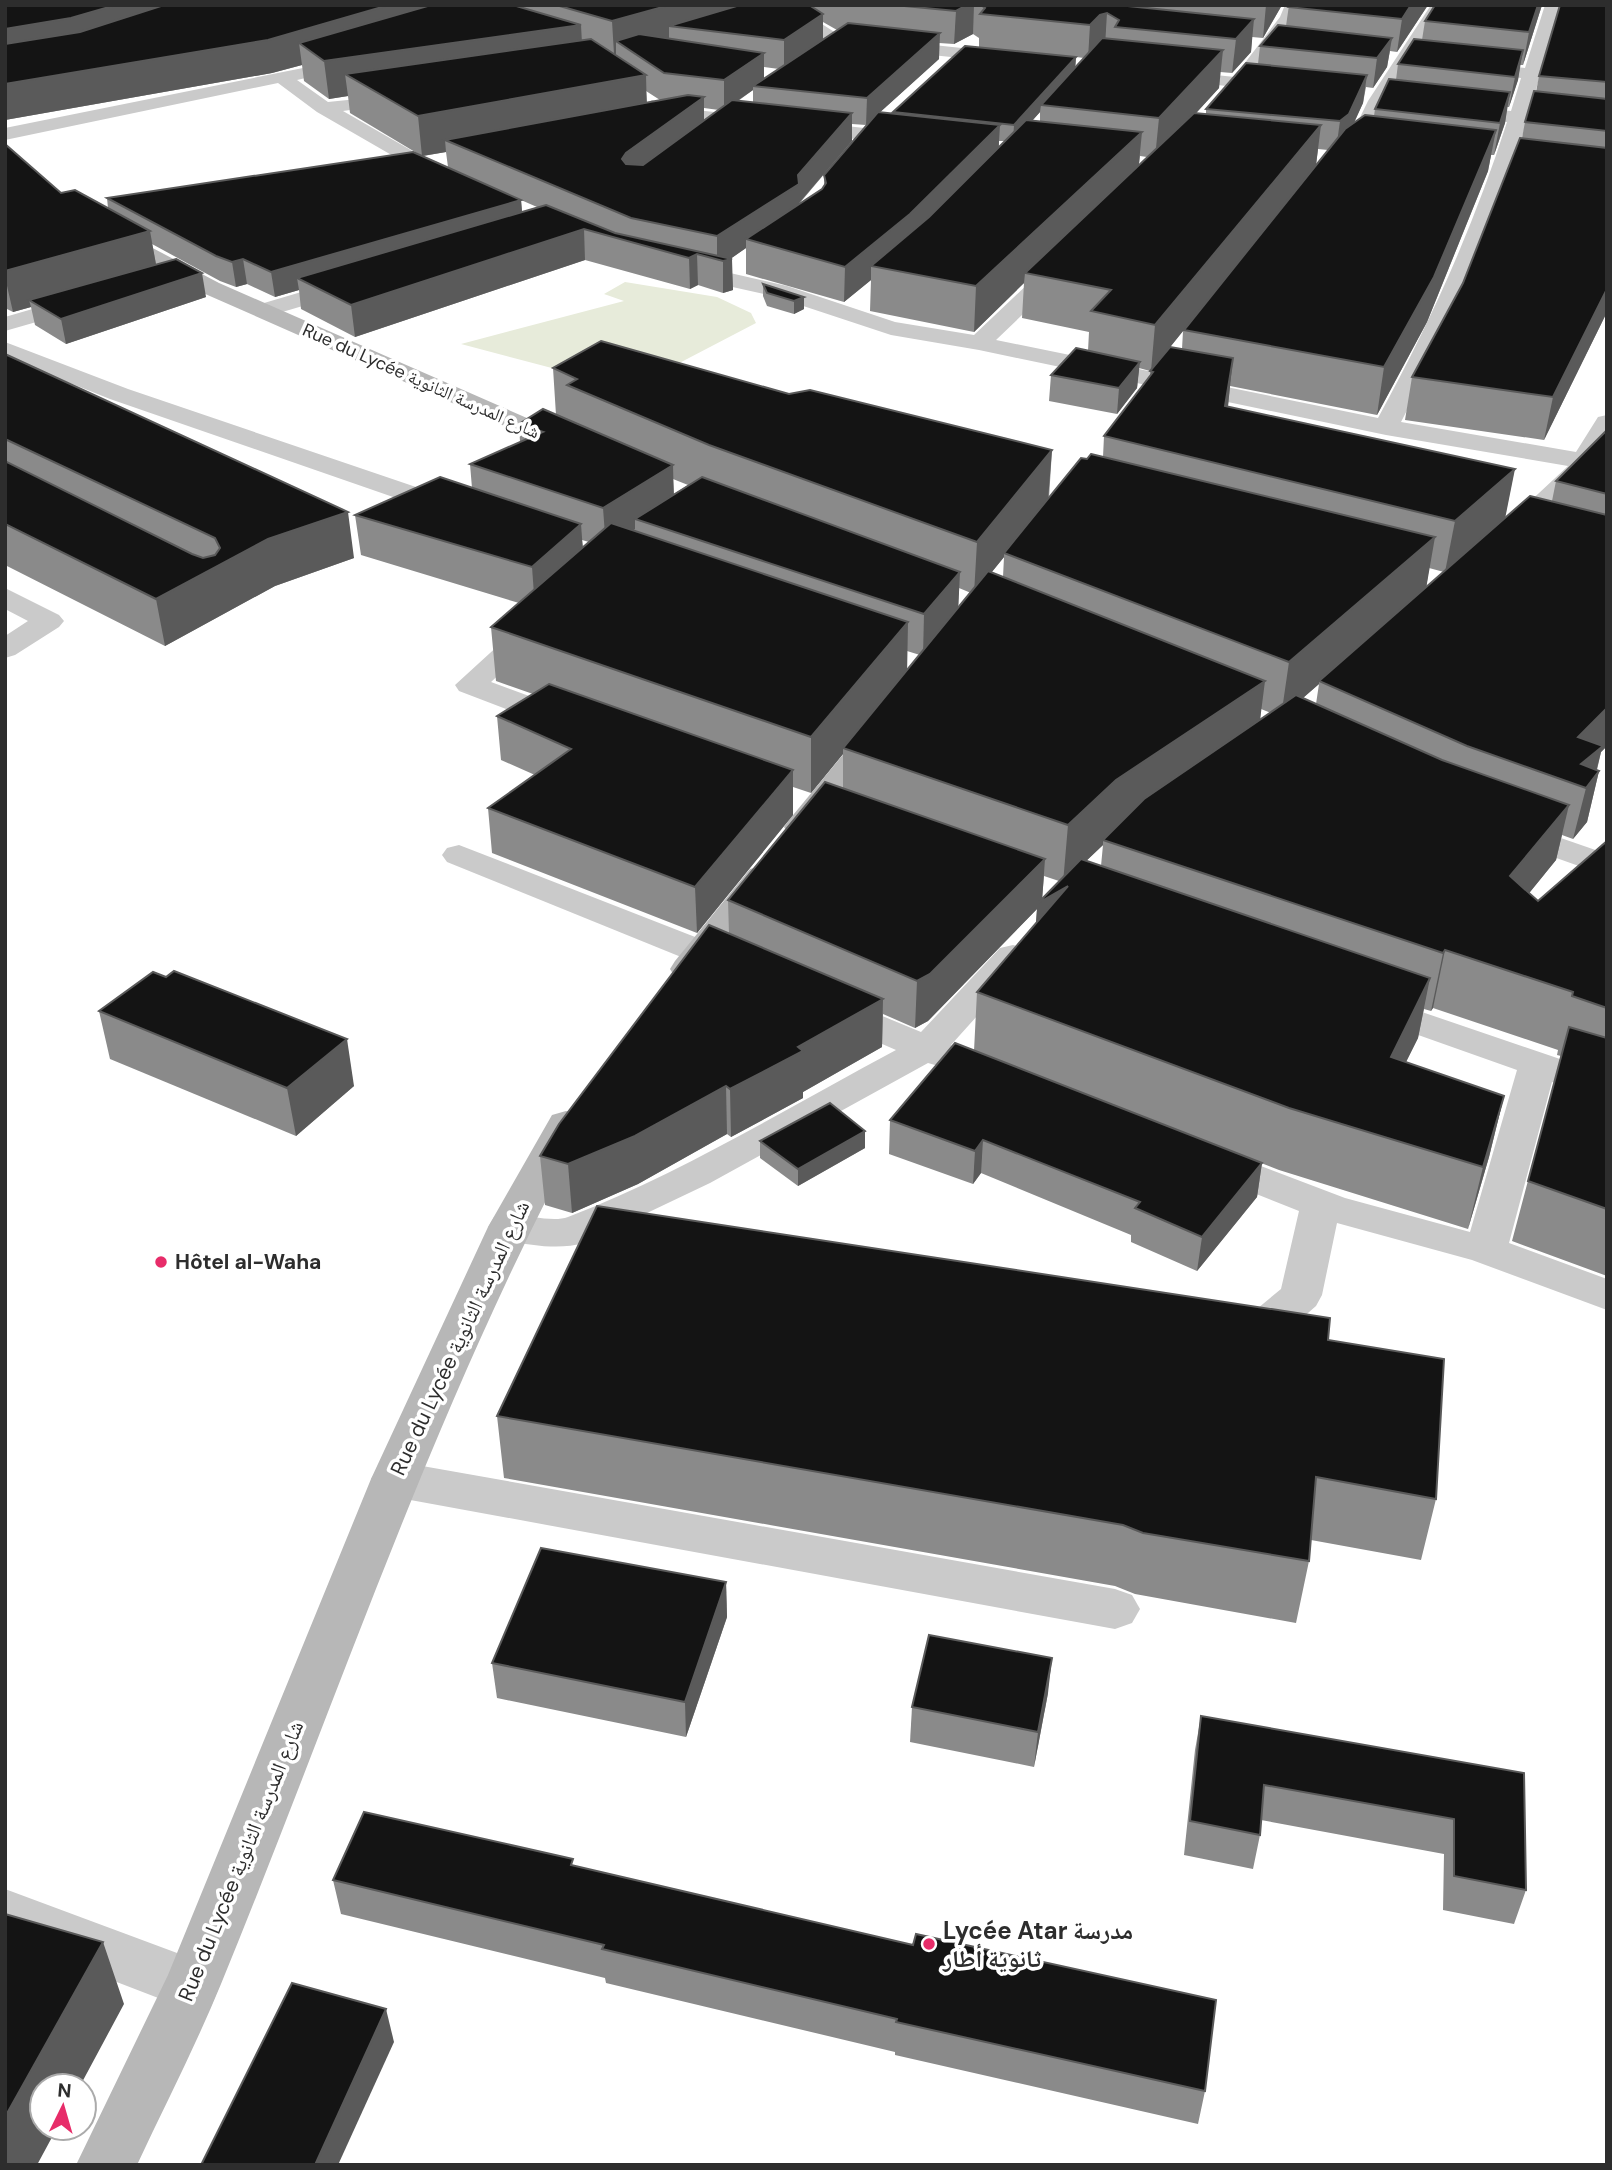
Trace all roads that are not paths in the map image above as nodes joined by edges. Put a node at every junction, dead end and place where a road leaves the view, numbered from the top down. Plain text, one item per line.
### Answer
1 (792, 5) edge
2 (1293, 5) edge
3 (1439, 5) edge
4 (1553, 5) edge
5 (852, 22) edge
6 (977, 35) edge
7 (837, 40) junction
8 (1244, 42) edge
9 (1276, 45) junction
10 (961, 53) junction
11 (821, 56) edge
12 (1397, 58) junction
13 (1027, 60) edge
14 (1430, 62) edge
15 (1455, 65) edge
16 (329, 67) edge
17 (941, 71) edge
18 (1146, 73) edge
19 (1531, 74) junction
20 (284, 79) junction
21 (1238, 82) junction
22 (1305, 89) edge
23 (413, 96) edge
24 (638, 97) edge
25 (1367, 98) junction
26 (1220, 103) edge
27 (1402, 104) edge
28 (748, 105) edge
29 (324, 108) junction
30 (1428, 108) edge
31 (686, 115) junction
32 (891, 117) edge
33 (1517, 118) junction
34 (728, 119) junction
35 (646, 123) edge
36 (1607, 127) edge
37 (5, 134) edge
38 (708, 134) edge
39 (871, 135) junction
40 (925, 141) edge
41 (1382, 150) edge
42 (854, 153) edge
43 (1349, 153) junction
44 (459, 158) edge
45 (1476, 161) edge
46 (1504, 164) junction
47 (1319, 165) edge
48 (419, 166) junction
49 (1529, 168) edge
50 (392, 170) edge
51 (465, 188) edge
52 (97, 215) edge
53 (1072, 254) edge
54 (746, 262) dead end
55 (662, 264) edge
56 (183, 272) junction
57 (723, 277) junction
58 (158, 280) edge
59 (368, 280) edge
60 (107, 295) edge
61 (870, 298) dead end
62 (262, 312) junction
63 (849, 314) junction
64 (5, 324) edge
65 (979, 343) junction
66 (5, 349) edge
67 (1173, 361) edge
68 (1149, 391) junction
69 (1607, 422) edge
70 (1386, 427) junction
71 (588, 454) edge
72 (1584, 461) junction
73 (476, 516) edge
74 (1488, 553) edge
75 (5, 597) edge
76 (559, 606) edge
77 (5, 649) edge
78 (904, 703) edge
79 (596, 731) edge
80 (1481, 820) edge
81 (459, 855) dead end
82 (1607, 866) edge
83 (1031, 938) edge
84 (702, 951) junction
85 (764, 979) edge
86 (802, 995) edge
87 (1342, 996) edge
88 (661, 1003) edge
89 (926, 1049) junction
90 (1538, 1064) junction
91 (977, 1069) edge
92 (1607, 1089) edge
93 (586, 1096) edge
94 (1180, 1149) edge
95 (1332, 1208) junction
96 (509, 1227) junction
97 (569, 1233) junction
98 (633, 1247) edge
99 (1486, 1250) junction
100 (1607, 1295) edge
101 (1207, 1326) edge
102 (394, 1479) junction
103 (1115, 1609) dead end
104 (5, 1914) edge
105 (192, 1985) junction
106 (106, 2165) edge

1 - 7 street
2 - 9 street
3 - 12 street
4 - 19 street
5 - 7 street
6 - 10 street
7 - 10 street
7 - 11 street
8 - 9 street
9 - 21 street
10 - 13 street
10 - 17 street
12 - 14 street
12 - 25 street
15 - 19 street
16 - 20 street
18 - 21 street
19 - 33 street
20 - 29 street
20 - 37 street
21 - 22 street
21 - 26 street
23 - 29 street
24 - 31 street
25 - 27 street
25 - 43 street
28 - 34 street
29 - 48 street
30 - 33 street
31 - 34 street
31 - 35 street
32 - 39 street
33 - 36 street
33 - 46 street
34 - 38 street
34 - 39 street
39 - 40 street
39 - 42 street
41 - 43 street
43 - 47 street
44 - 48 street
45 - 46 street
46 - 49 street
46 - 70 street
48 - 50 street
48 - 51 street
52 - 56 street, Rue du Lycée شارع المدرسة الثانوية
53 - 65 street
54 - 57 street
55 - 57 street
56 - 58 street
56 - 62 street, Rue du Lycée شارع المدرسة الثانوية
57 - 63 street
59 - 62 street
60 - 64 street
61 - 63 street
62 - 71 street, Rue du Lycée شارع المدرسة الثانوية
63 - 65 street
65 - 68 street
66 - 73 street
67 - 68 street
68 - 70 street
69 - 72 street
70 - 72 street
72 - 74 street
75 - 77 street
76 - 79 street
78 - 84 street
80 - 82 street
81 - 84 street
83 - 89 street
84 - 85 street
84 - 88 street
86 - 89 street
87 - 90 street
89 - 91 street
89 - 97 street
90 - 92 street
90 - 99 street
93 - 96 street, Rue du Lycée شارع المدرسة الثانوية
94 - 95 street
95 - 99 street
95 - 101 street
96 - 97 street
96 - 102 street, Rue du Lycée شارع المدرسة الثانوية
97 - 98 street
99 - 100 street
102 - 103 street
102 - 105 street, Rue du Lycée شارع المدرسة الثانوية
104 - 105 street
105 - 106 street, Rue du Lycée شارع المدرسة الثانوية

